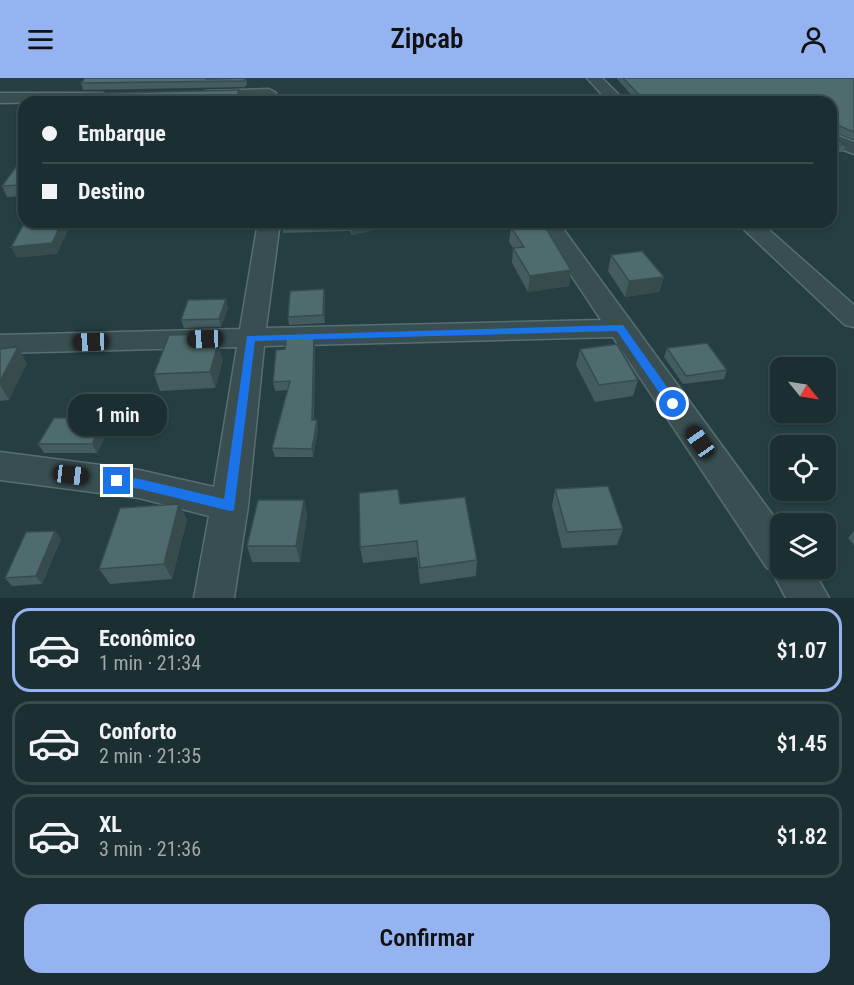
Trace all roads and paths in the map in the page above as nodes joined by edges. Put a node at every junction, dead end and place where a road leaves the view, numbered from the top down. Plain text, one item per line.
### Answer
1 (264, 78) edge
2 (594, 78) edge
3 (191, 95) edge
4 (218, 96) edge
5 (270, 96) edge
6 (612, 96) edge
7 (0, 98) edge
8 (18, 98) edge
9 (837, 141) edge
10 (854, 149) edge
11 (268, 228) edge
12 (551, 228) edge
13 (754, 228) edge
14 (854, 319) edge
15 (619, 328) junction
16 (250, 338) junction
17 (0, 344) edge
18 (0, 466) edge
19 (230, 506) junction
20 (770, 542) edge
21 (796, 579) edge
22 (214, 598) edge
23 (809, 598) edge

1 - 5 street
2 - 6 street
3 - 4 street
7 - 8 street
9 - 10 street
11 - 16 street
12 - 15 street
13 - 14 street
15 - 16 street
15 - 20 street
16 - 17 street
16 - 19 street
18 - 19 street
19 - 22 street
21 - 23 street

